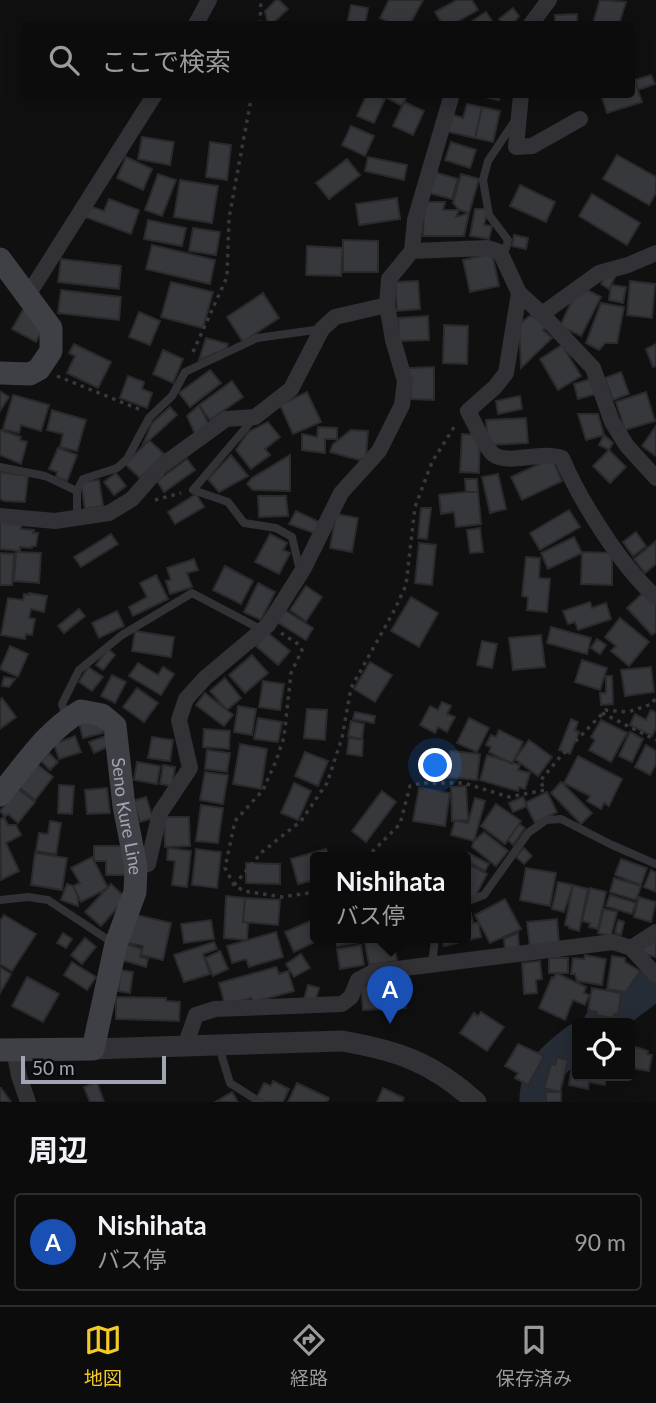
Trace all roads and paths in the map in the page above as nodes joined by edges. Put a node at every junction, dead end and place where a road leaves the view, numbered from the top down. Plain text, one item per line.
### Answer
1 (209, 0) edge
2 (261, 0) edge
3 (549, 0) edge
4 (198, 21) edge
5 (260, 21) edge
6 (533, 21) edge
7 (152, 98) edge
8 (251, 98) edge
9 (451, 98) edge
10 (521, 98) edge
11 (520, 114) junction
12 (580, 119) dead end
13 (412, 251) junction
14 (500, 252) junction
15 (656, 253) edge
16 (0, 259) edge
17 (519, 293) junction
18 (28, 295) junction
19 (387, 305) junction
20 (542, 314) junction
21 (322, 329) junction
22 (39, 369) junction
23 (185, 372) junction
24 (0, 373) edge
25 (468, 411) junction
26 (153, 415) junction
27 (255, 417) junction
28 (0, 467) edge
29 (656, 478) edge
30 (77, 491) junction
31 (0, 516) edge
32 (77, 518) junction
33 (301, 573) junction
34 (656, 597) edge
35 (265, 627) junction
36 (656, 697) edge
37 (602, 713) junction
38 (67, 719) junction
39 (656, 740) edge
40 (0, 795) edge
41 (372, 852) edge
42 (656, 864) edge
43 (136, 866) junction
44 (234, 885) junction
45 (310, 893) edge
46 (0, 900) edge
47 (471, 900) edge
48 (656, 932) edge
49 (434, 943) edge
50 (116, 944) junction
51 (631, 948) junction
52 (432, 965) junction
53 (656, 973) edge
54 (218, 1044) junction
55 (185, 1046) junction
56 (93, 1049) junction
57 (7, 1050) edge
58 (28, 1102) edge
59 (260, 1102) edge
60 (476, 1102) edge

1 - 4 street
2 - 5 path
3 - 6 street
7 - 18 street
8 - 23 path
9 - 13 street
10 - 11 street
11 - 12 street
11 - 14 lane
13 - 14 street
13 - 19 street
14 - 17 street
15 - 20 street
16 - 18 main road
17 - 20 street
17 - 25 street
18 - 22 main road
19 - 21 street
19 - 33 street
20 - 29 street
21 - 23 lane
21 - 27 street
22 - 24 main road
22 - 26 path
23 - 26 lane
25 - 34 street
25 - 44 path
26 - 30 lane
27 - 32 street
27 - 33 lane
28 - 30 lane
30 - 32 lane
31 - 32 street
33 - 35 street
35 - 38 lane
35 - 43 street
35 - 44 path
36 - 37 path
37 - 39 path
37 - 41 path
38 - 40 main road
38 - 43 main road, Seno Kure Line
42 - 47 lane
43 - 50 main road, Seno Kure Line
44 - 45 path
46 - 50 lane
48 - 51 street
49 - 52 lane
50 - 56 main road, Seno Kure Line
51 - 52 street
51 - 53 street
52 - 55 street
54 - 55 street
54 - 59 lane
54 - 60 street
55 - 56 street
56 - 57 main road
57 - 58 street

